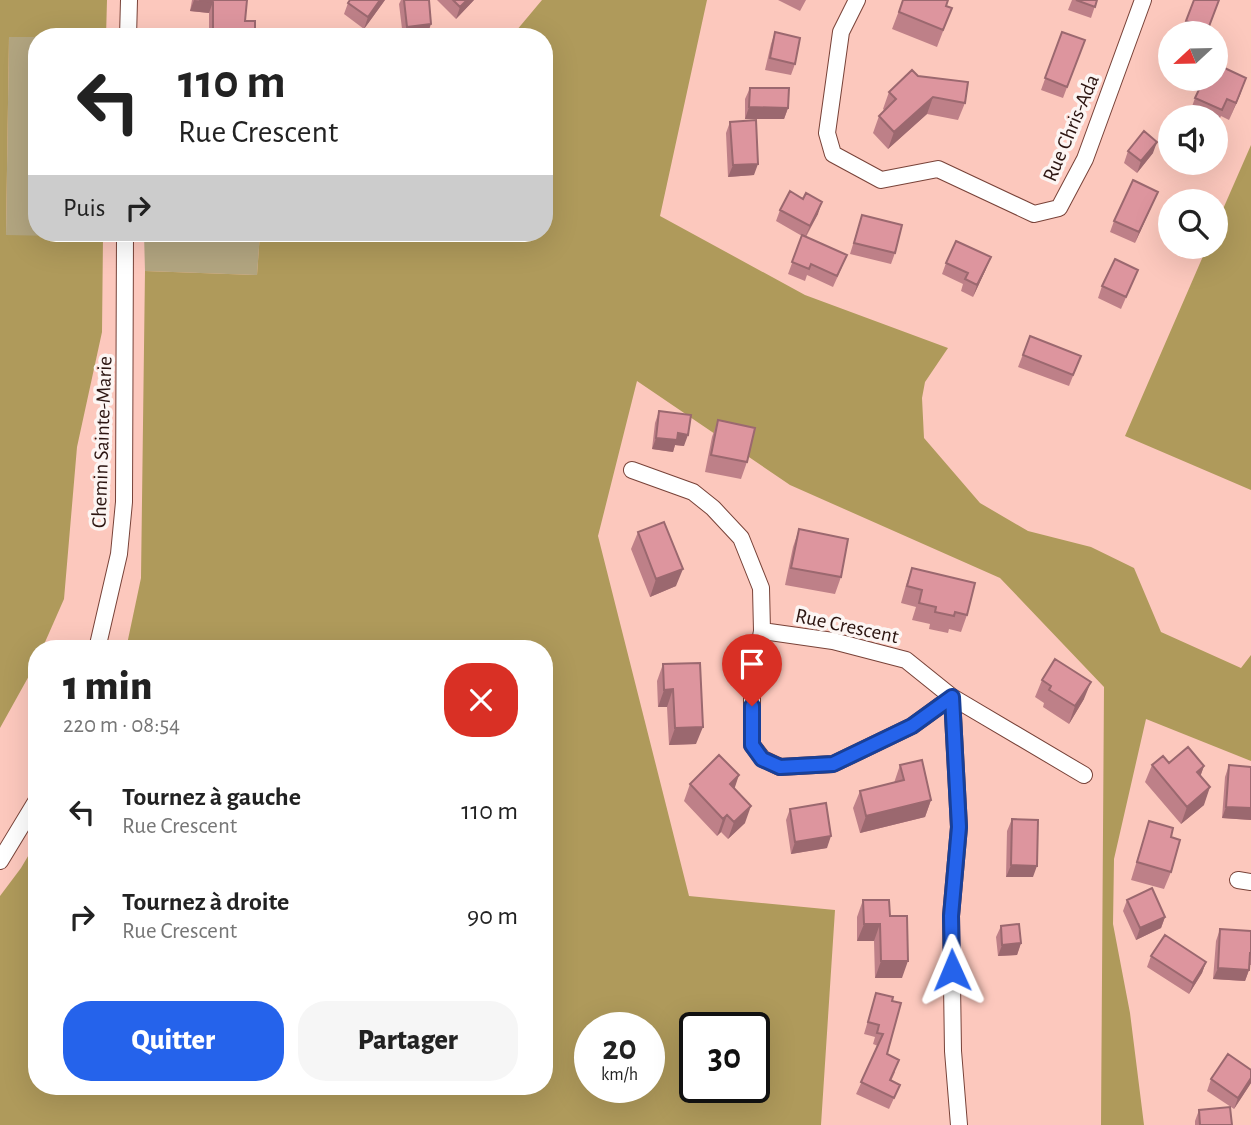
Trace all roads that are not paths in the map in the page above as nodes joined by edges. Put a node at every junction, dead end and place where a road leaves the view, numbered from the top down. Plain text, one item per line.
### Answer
1 (129, 0) edge
2 (857, 0) edge
3 (1143, 0) edge
4 (128, 28) edge
5 (125, 242) edge
6 (632, 470) dead end
7 (762, 631) junction
8 (99, 640) edge
9 (952, 697) junction
10 (1084, 775) dead end
11 (28, 815) edge
12 (0, 861) edge
13 (960, 1125) edge

1 - 4 street
2 - 3 street, Rue Chris-Ada
5 - 8 street, Chemin Sainte-Marie
6 - 7 street, Rue Crescent
7 - 9 street, Rue Crescent
7 - 9 street, Rue Crescent
9 - 10 street, Rue Crescent
9 - 13 street
11 - 12 street

